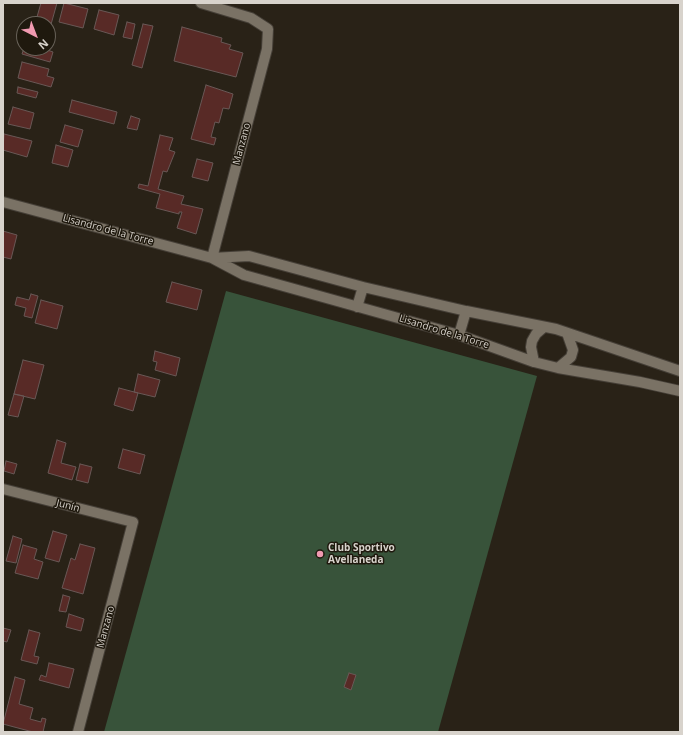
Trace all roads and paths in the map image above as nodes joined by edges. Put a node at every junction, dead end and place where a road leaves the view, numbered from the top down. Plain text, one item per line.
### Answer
1 (201, 3) edge
2 (3, 202) edge
3 (212, 258) junction
4 (363, 287) junction
5 (357, 308) junction
6 (466, 311) junction
7 (544, 327) junction
8 (567, 333) junction
9 (459, 335) junction
10 (534, 362) junction
11 (558, 368) junction
12 (680, 371) edge
13 (680, 391) edge
14 (3, 489) edge
15 (134, 522) joint
16 (78, 732) edge

1 - 3 street, Manzano
2 - 3 street, Lisandro de la Torre
3 - 4 street, Lisandro de la Torre
3 - 5 street, Lisandro de la Torre
4 - 5 street
4 - 6 street, Lisandro de la Torre
5 - 9 street, Lisandro de la Torre
6 - 7 street, Lisandro de la Torre
6 - 9 street
7 - 8 street, Lisandro de la Torre
7 - 10 street
8 - 11 street
8 - 12 street, Lisandro de la Torre
9 - 10 street, Lisandro de la Torre
10 - 11 street, Lisandro de la Torre
11 - 13 street, Lisandro de la Torre
14 - 15 street, Junín
15 - 16 street, Manzano

